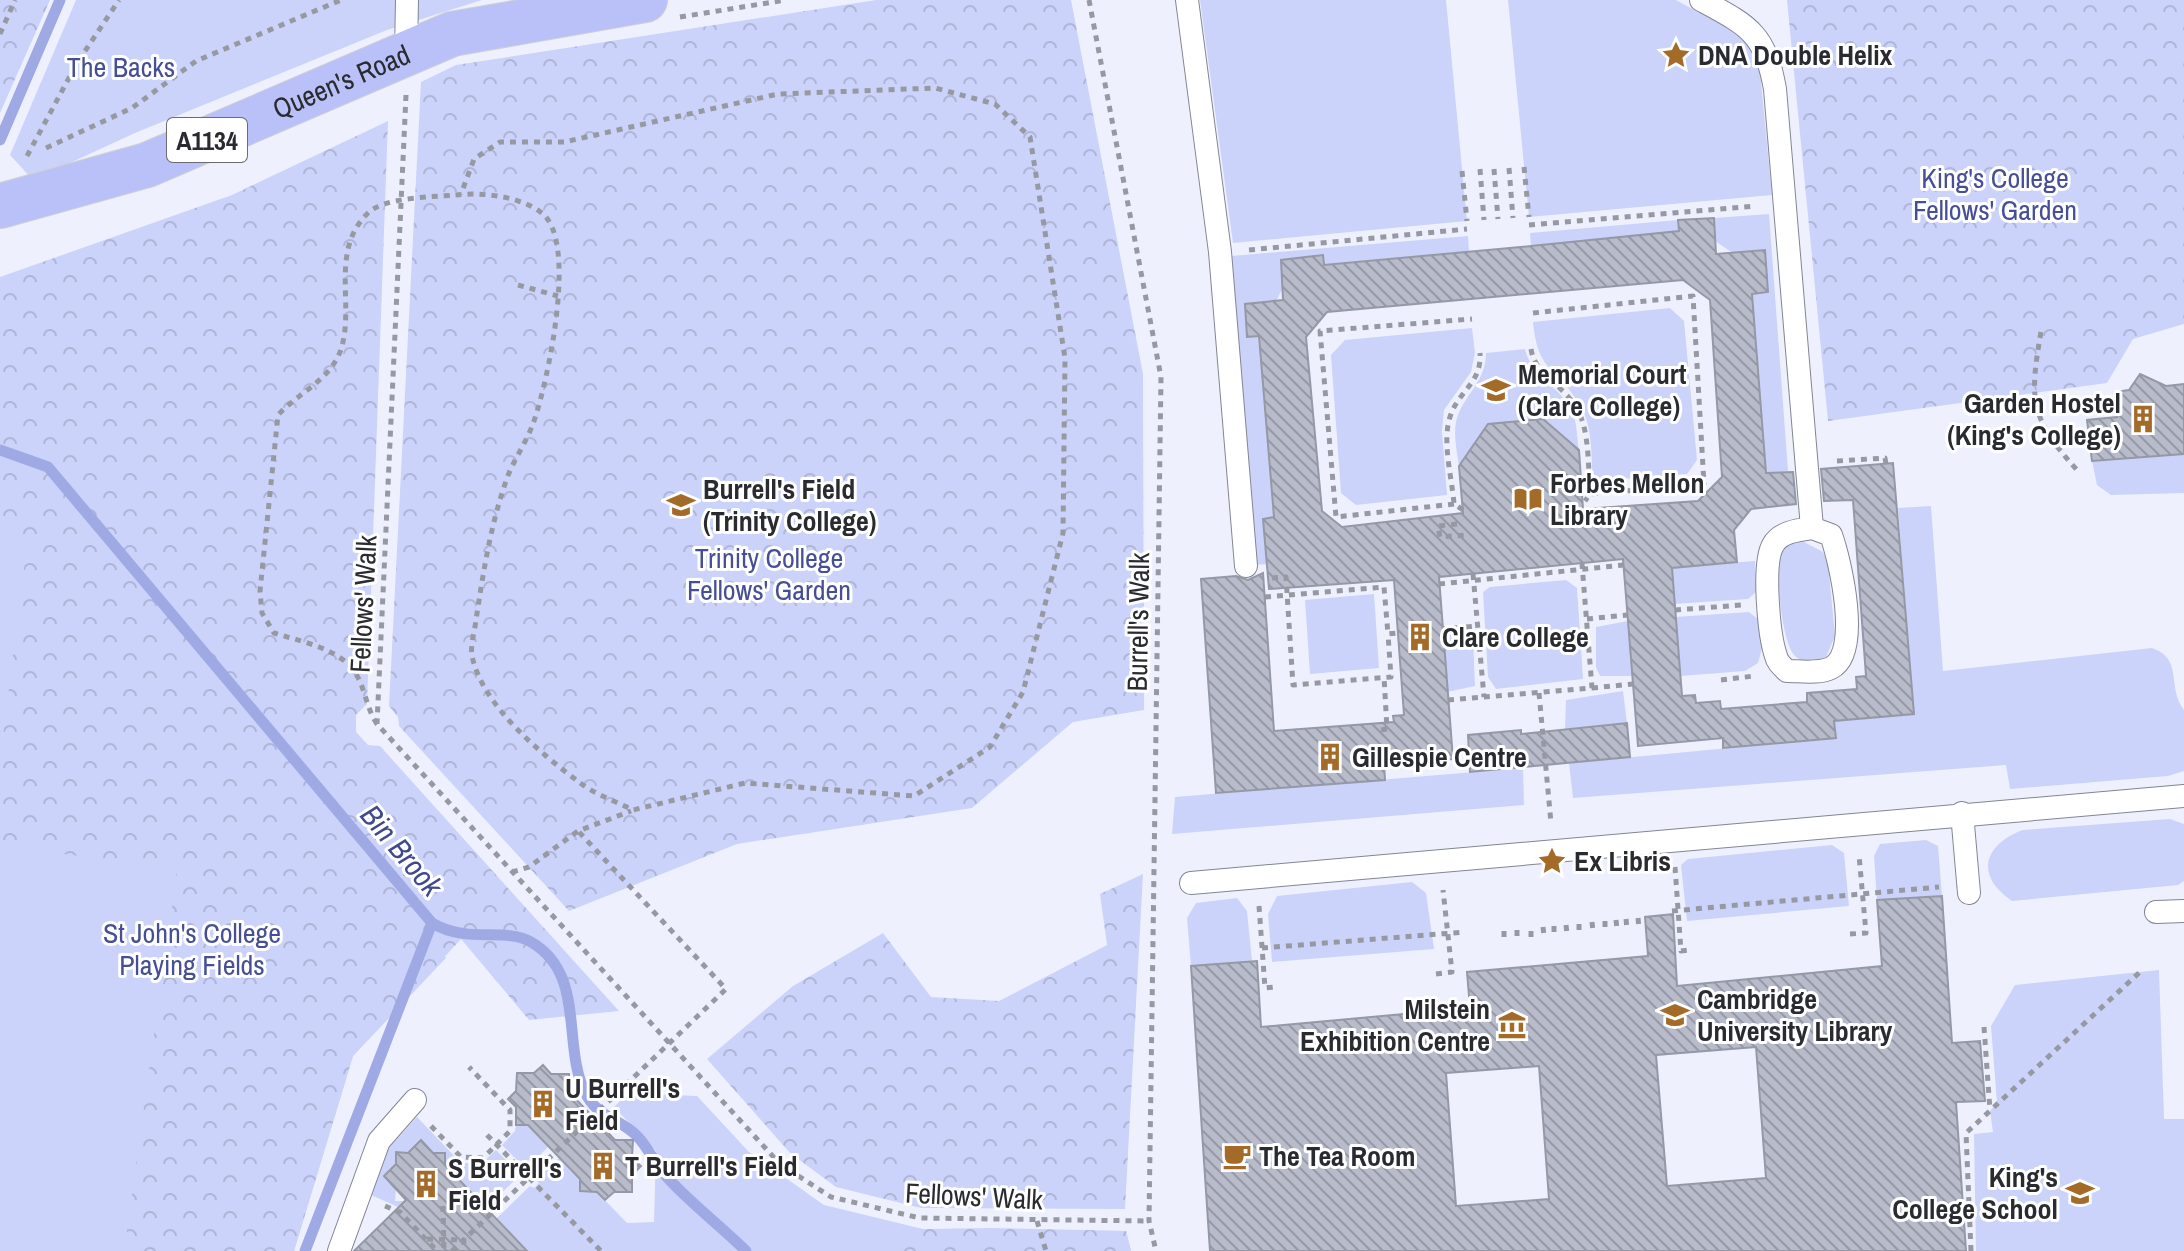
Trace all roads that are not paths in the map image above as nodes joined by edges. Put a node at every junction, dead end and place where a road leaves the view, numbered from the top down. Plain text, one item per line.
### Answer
1 (407, 0) edge
2 (645, 0) edge
3 (1187, 0) edge
4 (1701, 0) edge
5 (406, 53) junction
6 (9, 187) edge
7 (1812, 528) junction
8 (1254, 572) road end
9 (2184, 796) edge
10 (1962, 813) junction
11 (1191, 883) dead end
12 (1968, 888) road end
13 (2184, 911) edge
14 (2156, 912) dead end
15 (413, 1102) road end
16 (339, 1251) edge

1 - 5 lane
2 - 5 main road, Queen's Road / A1134
3 - 8 lane
4 - 7 lane
5 - 6 main road, Queen's Road / A1134
7 - 7 lane
9 - 10 lane
10 - 11 lane
10 - 12 lane
13 - 14 lane
15 - 16 lane

